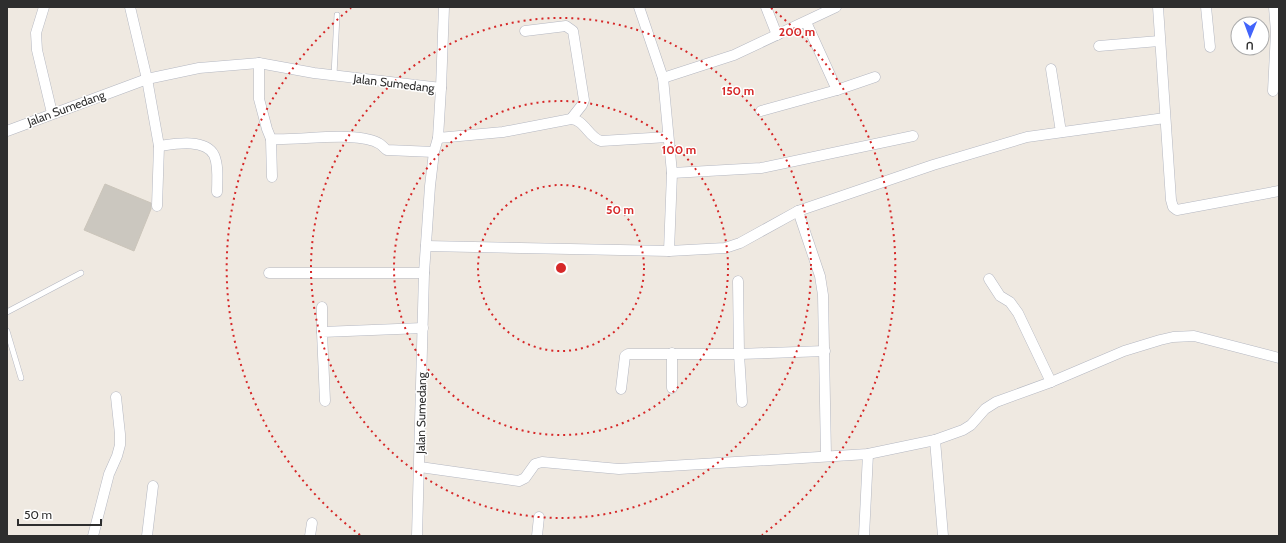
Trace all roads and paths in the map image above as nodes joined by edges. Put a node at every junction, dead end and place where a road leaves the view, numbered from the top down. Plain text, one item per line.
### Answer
1 (44, 7) edge
2 (130, 7) edge
3 (444, 7) edge
4 (639, 7) edge
5 (766, 7) edge
6 (836, 7) edge
7 (1158, 7) edge
8 (1206, 7) edge
9 (1274, 7) edge
10 (337, 15) dead end
11 (806, 22) junction
12 (525, 31) dead end
13 (777, 35) junction
14 (1160, 41) junction
15 (1099, 46) dead end
16 (1210, 47) dead end
17 (259, 63) junction
18 (1051, 69) dead end
19 (334, 75) junction
20 (875, 77) dead end
21 (663, 78) junction
22 (147, 79) junction
23 (441, 88) junction
24 (837, 90) junction
25 (1273, 91) dead end
26 (761, 111) dead end
27 (52, 113) junction
28 (1165, 118) junction
29 (571, 119) junction
30 (7, 131) edge
31 (1061, 132) junction
32 (913, 136) dead end
33 (668, 137) junction
34 (438, 138) junction
35 (271, 139) junction
36 (158, 146) junction
37 (434, 152) junction
38 (672, 173) junction
39 (272, 177) dead end
40 (1279, 191) edge
41 (217, 192) dead end
42 (157, 206) dead end
43 (798, 211) junction
44 (426, 246) junction
45 (669, 251) junction
46 (269, 272) dead end
47 (424, 273) junction
48 (81, 274) dead end
49 (989, 279) dead end
50 (738, 281) dead end
51 (322, 307) dead end
52 (7, 312) edge
53 (423, 328) junction
54 (7, 331) edge
55 (322, 332) junction
56 (824, 351) junction
57 (672, 353) junction
58 (739, 354) junction
59 (1279, 358) edge
60 (21, 378) dead end
61 (1051, 382) junction
62 (672, 388) dead end
63 (621, 389) dead end
64 (116, 397) dead end
65 (325, 401) dead end
66 (742, 402) dead end
67 (936, 440) junction
68 (868, 454) junction
69 (826, 456) junction
70 (420, 468) junction
71 (153, 486) dead end
72 (539, 517) dead end
73 (312, 523) dead end
74 (93, 536) edge
75 (147, 536) edge
76 (310, 536) edge
77 (417, 536) edge
78 (537, 536) edge
79 (864, 536) edge
80 (943, 536) edge

1 - 27 street
2 - 22 street
3 - 23 street
4 - 21 street
5 - 13 street
6 - 11 street
7 - 14 street
8 - 16 street
9 - 25 street
10 - 19 lane
11 - 13 street
11 - 24 street
12 - 29 street
13 - 21 street
14 - 15 street
14 - 28 street
17 - 19 street, Jalan Sumedang
17 - 22 street, Jalan Sumedang
17 - 35 street
18 - 31 street
19 - 23 street, Jalan Sumedang
20 - 24 street
21 - 33 street
22 - 27 street, Jalan Sumedang
22 - 36 street
23 - 34 street, Jalan Sumedang
24 - 26 street
27 - 30 street, Jalan Sumedang
28 - 31 street
28 - 40 street
29 - 33 street
29 - 34 street
31 - 43 street
32 - 38 street
33 - 38 street
34 - 37 street, Jalan Sumedang
35 - 37 street
35 - 39 street
36 - 41 street
36 - 42 street
37 - 44 street, Jalan Sumedang
38 - 45 street
43 - 45 street
43 - 56 street
44 - 45 street
44 - 47 street, Jalan Sumedang
46 - 47 street
47 - 53 street, Jalan Sumedang
48 - 52 lane
49 - 61 street
50 - 58 street
51 - 55 street
53 - 55 street
53 - 70 street, Jalan Sumedang
54 - 60 lane
55 - 65 street
56 - 58 street
56 - 69 street
57 - 58 street
57 - 62 street
57 - 63 street
58 - 66 street
59 - 61 street
61 - 67 street
64 - 74 street
67 - 68 street
67 - 80 street
68 - 69 street
68 - 79 street
69 - 70 street
70 - 77 street, Jalan Sumedang
71 - 75 street
72 - 78 street
73 - 76 street

